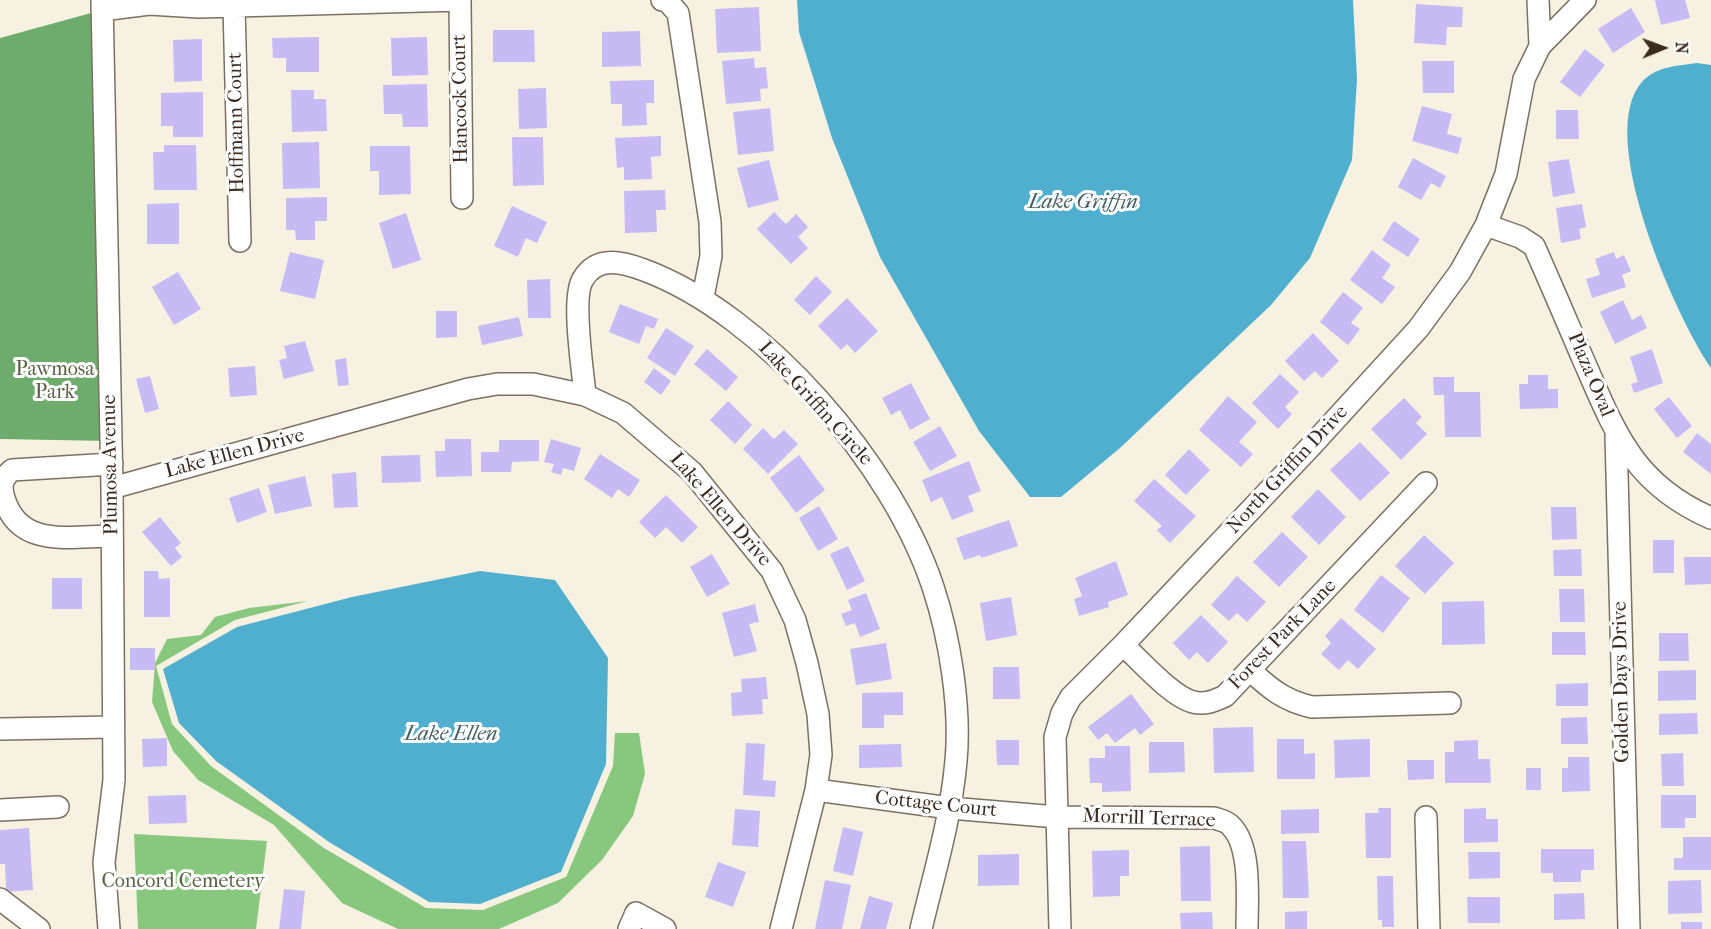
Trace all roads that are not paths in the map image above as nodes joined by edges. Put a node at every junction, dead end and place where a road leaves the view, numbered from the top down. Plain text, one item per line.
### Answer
1 (460, 0) edge
2 (1538, 0) edge
3 (1585, 0) edge
4 (665, 1) edge
5 (102, 5) edge
6 (234, 6) junction
7 (1540, 46) junction
8 (462, 198) dead end
9 (1486, 225) junction
10 (240, 240) dead end
11 (703, 297) junction
12 (585, 395) junction
13 (1616, 436) junction
14 (112, 464) junction
15 (1426, 483) dead end
16 (112, 488) junction
17 (1711, 518) edge
18 (112, 536) junction
19 (1123, 645) junction
20 (1250, 670) junction
21 (1450, 703) dead end
22 (113, 727) junction
23 (0, 729) edge
24 (816, 790) junction
25 (58, 807) dead end
26 (950, 808) junction
27 (0, 810) edge
28 (1057, 817) junction
29 (1426, 817) dead end
30 (0, 899) edge
31 (39, 929) edge
32 (109, 929) edge
33 (629, 929) edge
34 (665, 929) edge
35 (781, 929) edge
36 (921, 929) edge
37 (1060, 929) edge
38 (1247, 929) edge
39 (1429, 929) edge
40 (1629, 929) edge

1 - 6 street
1 - 8 street, Hancock Court
2 - 7 street, North Griffin Drive
3 - 7 street
4 - 11 street
5 - 6 street
5 - 14 street, Plumosa Avenue
6 - 10 street, Hoffmann Court
7 - 9 street, North Griffin Drive
9 - 13 street, Plaza Oval
9 - 19 street, North Griffin Drive
11 - 12 street, Lake Griffin Circle
11 - 26 street, Lake Griffin Circle
12 - 16 street, Lake Ellen Drive
12 - 24 street, Lake Ellen Drive
13 - 17 street, Plaza Oval
13 - 40 street, Golden Days Drive
14 - 16 street, Plumosa Avenue
14 - 18 street
15 - 20 street, Forest Park Lane
16 - 18 street, Plumosa Avenue
18 - 22 street, Plumosa Avenue
19 - 20 street, Forest Park Lane
19 - 28 street, North Griffin Drive
20 - 21 street
22 - 23 street
22 - 32 street, Plumosa Avenue
24 - 26 street, Cottage Court
24 - 35 street, Lake Ellen Drive
25 - 27 street
26 - 28 street, Cottage Court
26 - 36 street, Lake Griffin Circle
28 - 37 street, North Griffin Drive
28 - 38 street, Morrill Terrace
29 - 39 street
30 - 31 street
33 - 34 street

